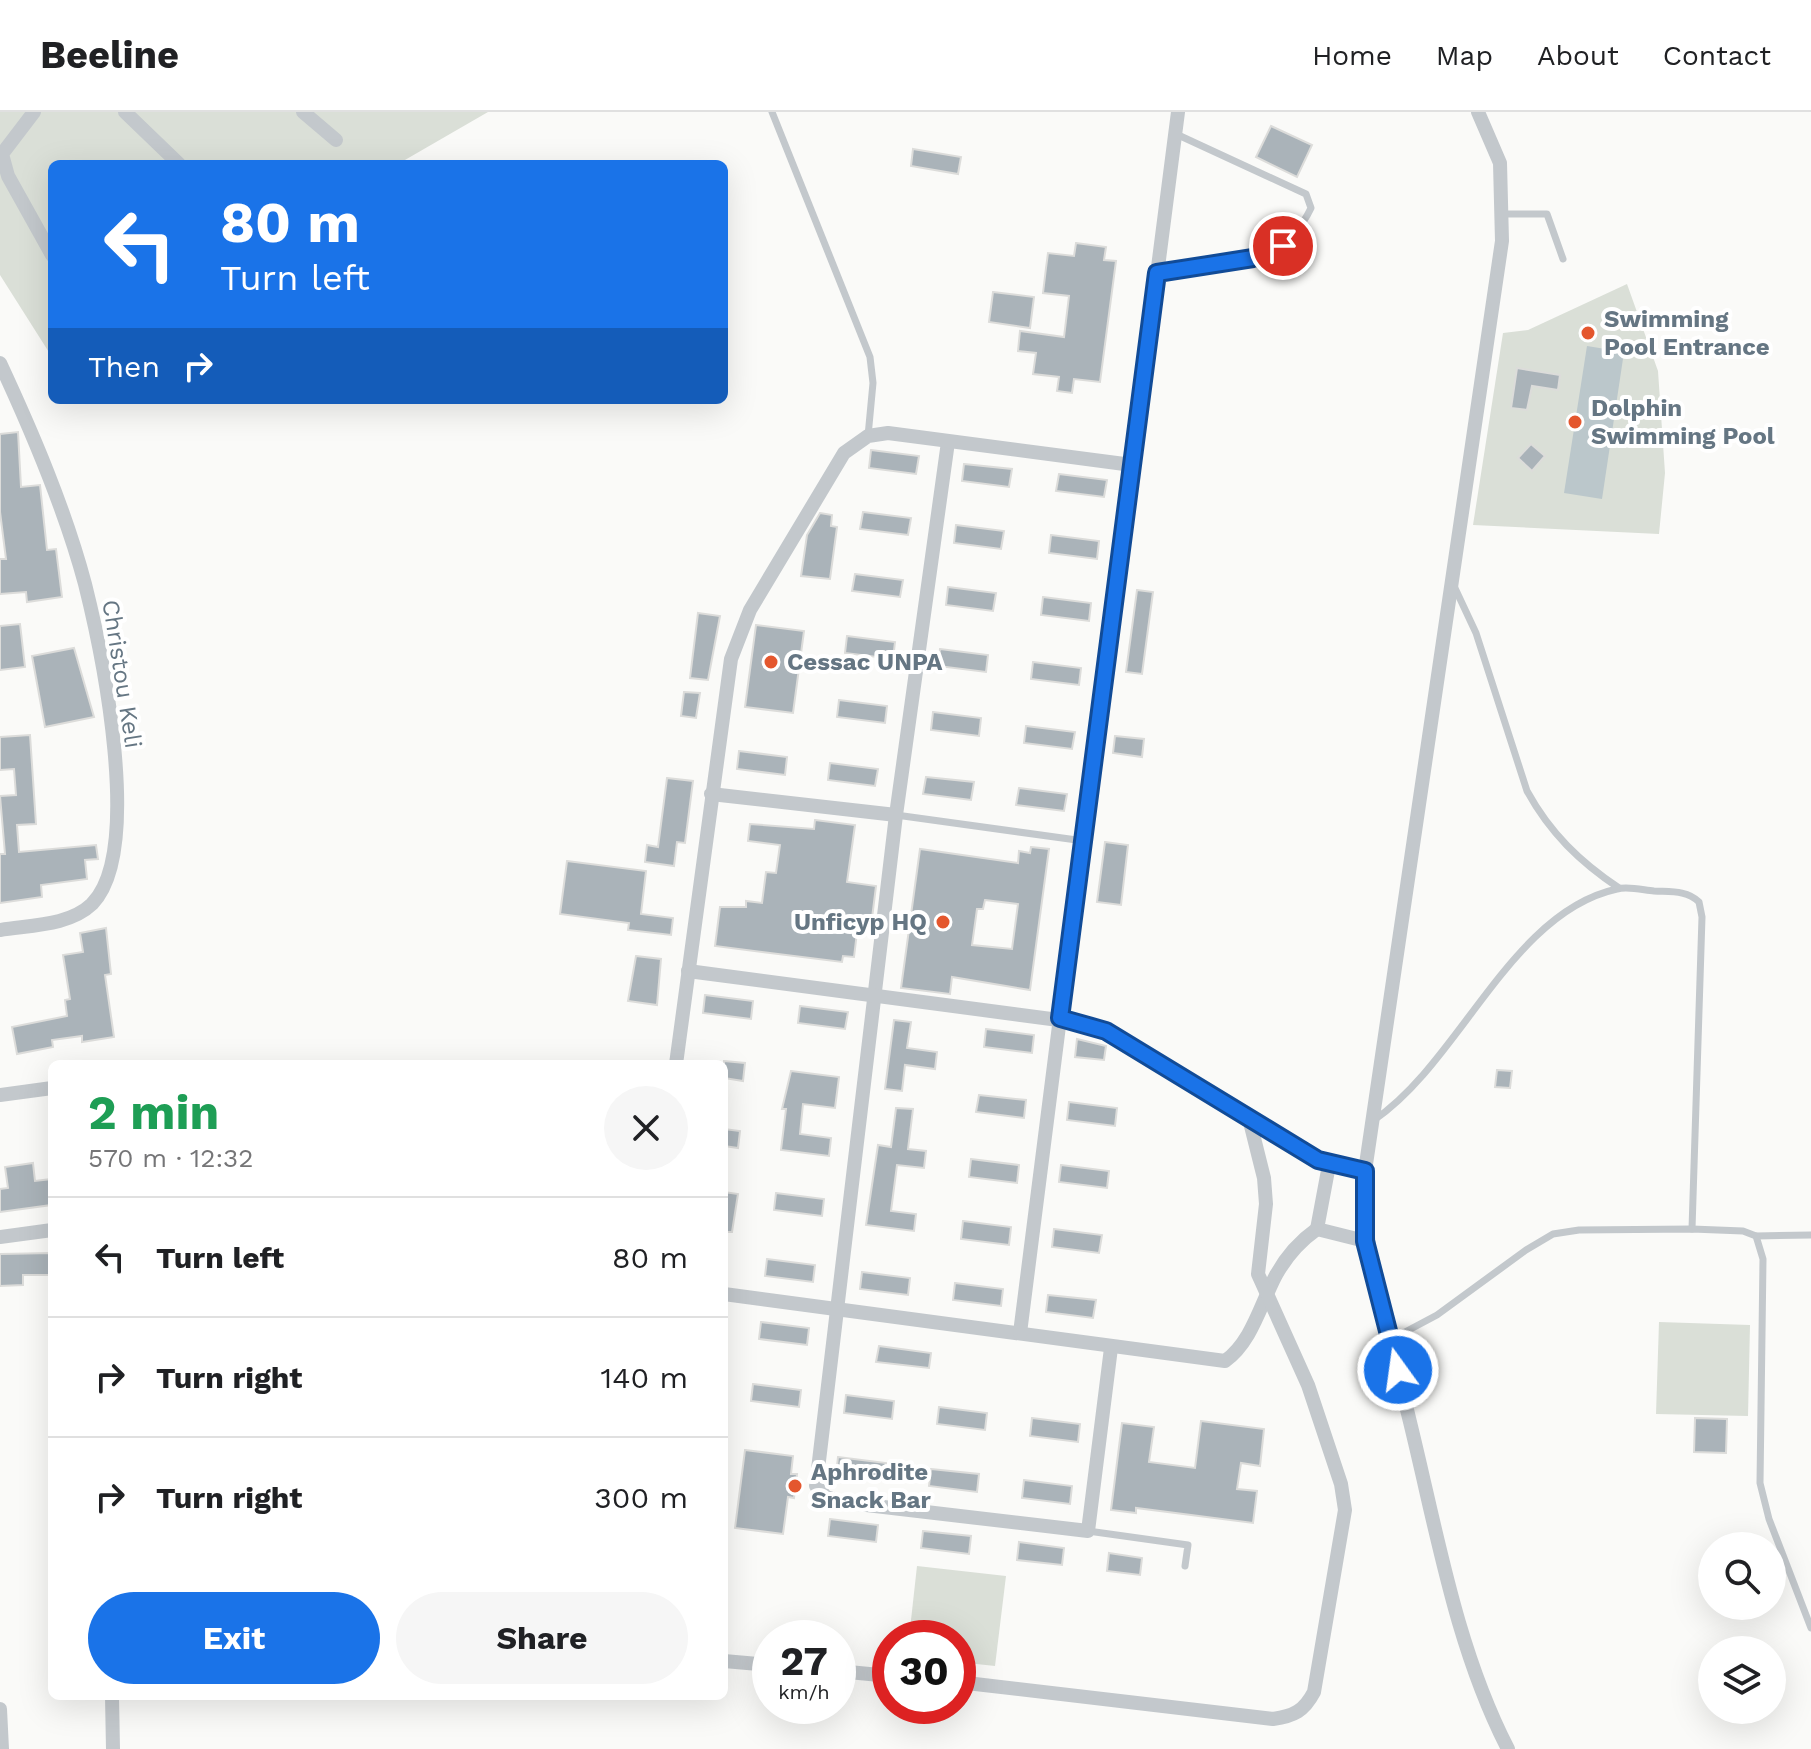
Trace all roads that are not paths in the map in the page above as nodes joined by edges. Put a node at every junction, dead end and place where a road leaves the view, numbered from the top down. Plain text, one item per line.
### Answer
1 (34, 112) edge
2 (125, 112) edge
3 (303, 112) edge
4 (772, 112) edge
5 (1178, 112) edge
6 (1478, 112) edge
7 (1176, 134) junction
8 (336, 140) dead end
9 (175, 160) edge
10 (1503, 214) junction
11 (48, 248) edge
12 (1563, 259) dead end
13 (1157, 273) junction
14 (0, 363) edge
15 (868, 436) junction
16 (948, 442) junction
17 (1132, 465) junction
18 (1451, 583) junction
19 (711, 794) junction
20 (896, 815) junction
21 (1084, 841) junction
22 (1619, 888) junction
23 (0, 930) edge
24 (688, 971) junction
25 (874, 996) junction
26 (1060, 1018) junction
27 (677, 1060) edge
28 (48, 1089) edge
29 (0, 1095) edge
30 (1249, 1118) junction
31 (1373, 1121) junction
32 (1329, 1165) junction
33 (1365, 1171) junction
34 (1692, 1229) junction
35 (48, 1231) edge
36 (1313, 1232) junction
37 (1811, 1235) edge
38 (1756, 1236) junction
39 (0, 1237) edge
40 (1365, 1241) junction
41 (728, 1295) edge
42 (1266, 1295) junction
43 (839, 1309) junction
44 (1020, 1333) junction
45 (1390, 1340) junction
46 (1111, 1348) junction
47 (1088, 1531) junction
48 (1185, 1566) dead end
49 (1811, 1628) edge
50 (728, 1661) edge
51 (752, 1663) edge
52 (976, 1684) edge
53 (112, 1700) edge
54 (0, 1709) edge
55 (2, 1749) edge
56 (113, 1749) edge
57 (1508, 1749) edge

1 - 11 street
2 - 9 street
3 - 8 street
4 - 15 lane
5 - 7 street
6 - 10 street
7 - 13 street
7 - 13 lane
10 - 12 lane
10 - 18 street
13 - 17 street
14 - 23 street, Christou Keli
15 - 16 street
15 - 19 street
16 - 17 street
16 - 20 street
17 - 21 street
18 - 22 lane
18 - 31 street
19 - 20 street
19 - 24 street
20 - 21 lane
20 - 25 street
21 - 26 lane
22 - 31 lane
22 - 34 lane
24 - 25 street
24 - 27 street
25 - 26 street
25 - 43 street
26 - 30 street
26 - 44 street
28 - 29 street
30 - 32 street
30 - 42 street
31 - 33 street
32 - 33 street
32 - 36 street
33 - 40 street
34 - 38 lane
34 - 45 lane
35 - 39 street
36 - 40 street
36 - 42 street
37 - 38 lane
38 - 49 lane
40 - 45 street
41 - 43 street
42 - 46 street
42 - 52 street
43 - 44 street
43 - 47 street
44 - 46 street
45 - 57 street
46 - 47 street
47 - 48 lane
50 - 51 street
53 - 56 street
54 - 55 street

